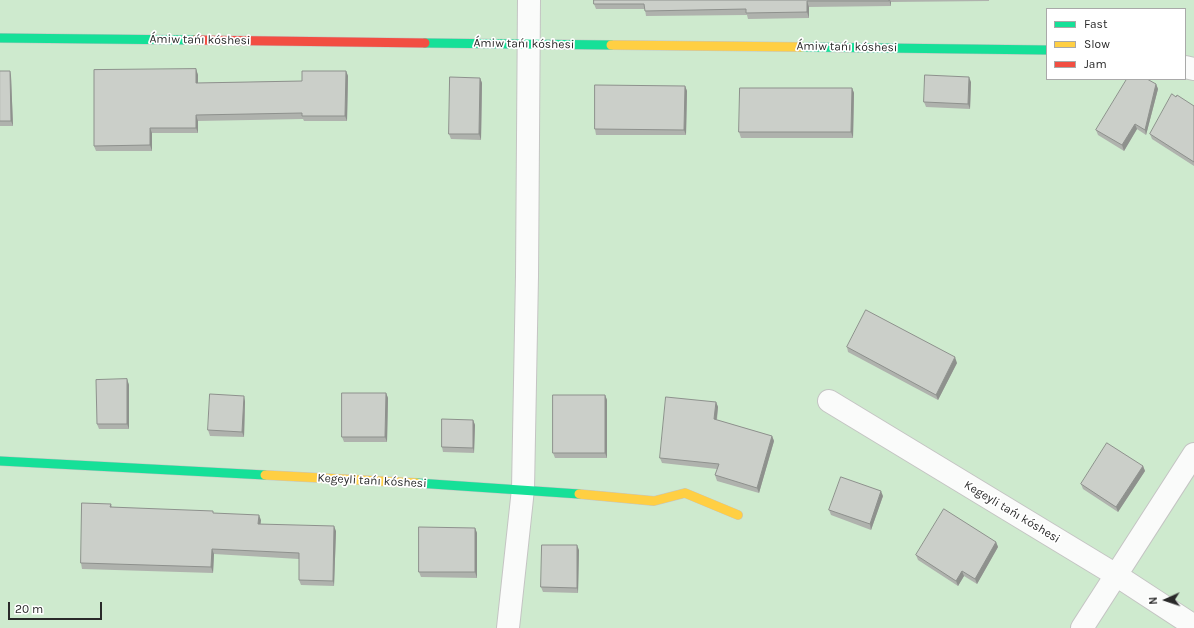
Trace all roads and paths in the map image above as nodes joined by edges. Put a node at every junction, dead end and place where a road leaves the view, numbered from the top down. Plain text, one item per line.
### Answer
1 (529, 0) edge
2 (0, 38) edge
3 (529, 44) junction
4 (1046, 50) edge
5 (830, 401) dead end
6 (1194, 454) edge
7 (0, 461) edge
8 (523, 489) junction
9 (738, 515) dead end
10 (1116, 575) junction
11 (1194, 626) edge
12 (508, 628) edge
13 (1082, 628) edge

1 - 3 street
2 - 3 street, Ámiw tańı kóshesi
3 - 4 street, Ámiw tańı kóshesi
3 - 8 street
5 - 10 street, Kegeyli tańı kóshesi
6 - 10 street
7 - 8 street, Kegeyli tańı kóshesi
8 - 9 street, Kegeyli tańı kóshesi
8 - 12 street
10 - 11 street, Kegeyli tańı kóshesi
10 - 13 street

